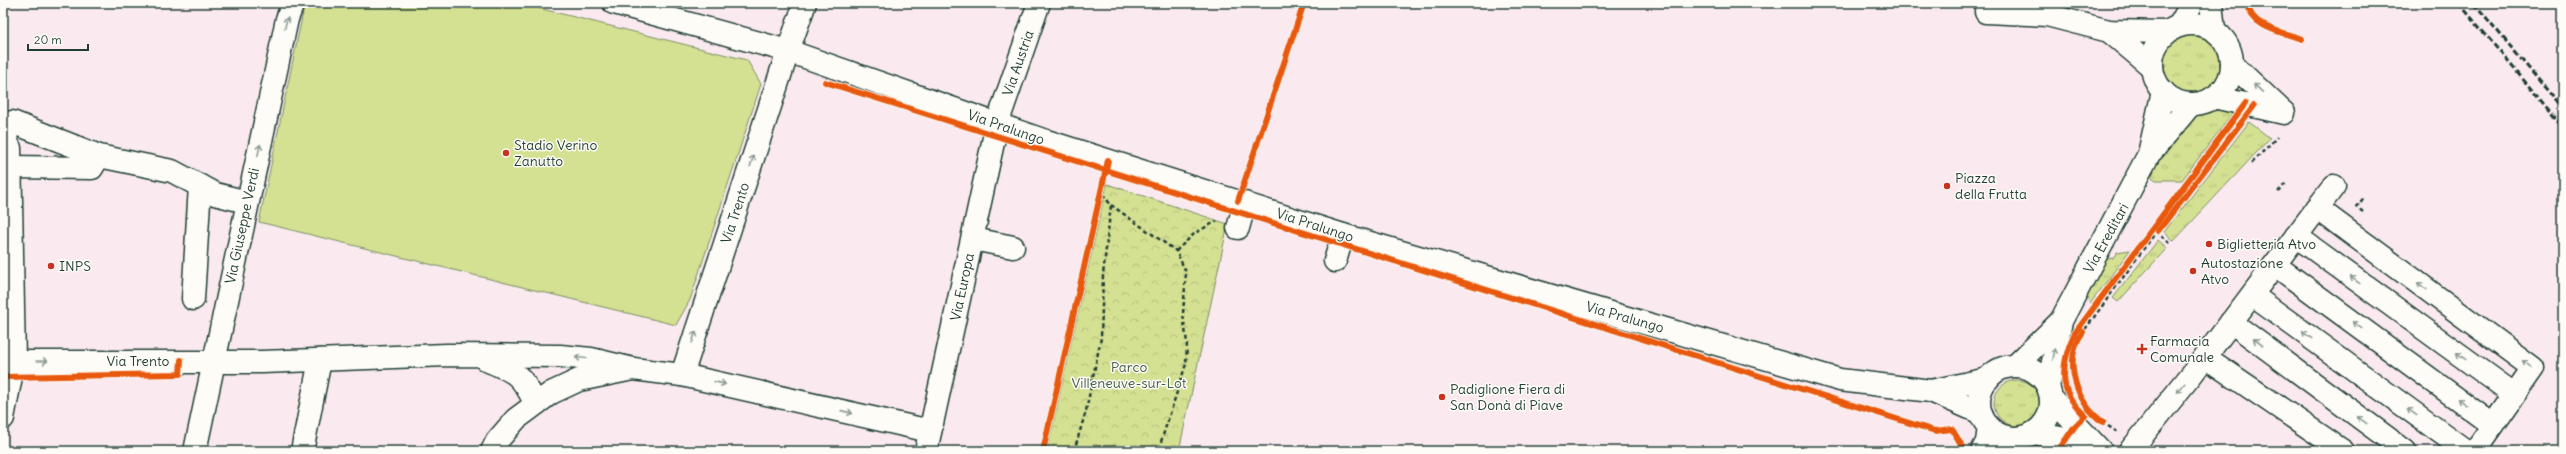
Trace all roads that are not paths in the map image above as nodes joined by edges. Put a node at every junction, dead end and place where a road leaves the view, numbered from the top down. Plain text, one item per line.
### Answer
1 (293, 3) edge
2 (614, 3) edge
3 (805, 3) edge
4 (1039, 3) edge
5 (2192, 3) edge
6 (2211, 3) edge
7 (1986, 12) dead end
8 (2173, 29) junction
9 (2214, 30) junction
10 (2109, 31) junction
11 (788, 51) junction
12 (2232, 64) junction
13 (2152, 67) junction
14 (2163, 91) junction
15 (2214, 97) junction
16 (2191, 104) junction
17 (997, 124) junction
18 (2149, 154) junction
19 (99, 156) junction
20 (10, 166) junction
21 (200, 186) junction
22 (2334, 186) dead end
23 (247, 202) junction
24 (1242, 202) junction
25 (2317, 208) junction
26 (1238, 228) dead end
27 (1343, 235) junction
28 (2296, 236) junction
29 (973, 239) junction
30 (1013, 247) dead end
31 (1335, 261) dead end
32 (2275, 265) junction
33 (2252, 295) junction
34 (193, 299) dead end
35 (2231, 322) junction
36 (2068, 327) junction
37 (474, 356) junction
38 (2205, 357) junction
39 (214, 360) junction
40 (320, 360) junction
41 (9, 361) edge
42 (2015, 366) junction
43 (633, 369) junction
44 (682, 374) junction
45 (1988, 379) junction
46 (1931, 391) junction
47 (2050, 393) junction
48 (2515, 395) junction
49 (535, 403) junction
50 (3, 418) edge
51 (1985, 420) junction
52 (2494, 425) junction
53 (2033, 434) junction
54 (928, 441) edge
55 (195, 451) edge
56 (302, 451) edge
57 (492, 451) edge
58 (1982, 451) edge
59 (2101, 451) edge
60 (2130, 451) edge
61 (2343, 451) edge
62 (2405, 451) edge
63 (2466, 451) edge
64 (2475, 451) edge

23 -> 1 street, Via Giuseppe Verdi
2 - 11 street, Via Pralungo
3 - 11 street, Via Trento
4 - 17 street, Via Austria
5 - 8 street
6 - 9 street
7 - 10 street
8 - 9 street
8 - 10 street
8 - 13 street
9 - 12 street
10 - 13 street
11 - 17 street, Via Pralungo
44 -> 11 street, Via Trento
12 - 15 street
15 -> 12 street
13 - 14 street
14 - 16 street
14 - 18 street, Via Ereditari
15 - 16 street
16 - 18 street, Via Ereditari
17 - 24 street, Via Pralungo
17 - 29 street, Via Europa
18 - 36 street, Via Ereditari
19 - 20 street
19 - 20 street
19 - 21 street
20 - 41 street
21 - 23 street
21 - 34 street
22 - 25 street
23 - 39 street, Via Giuseppe Verdi
24 - 26 street
24 - 27 street, Via Pralungo
25 - 28 street
48 -> 25 street
27 - 31 street
27 - 46 street, Via Pralungo
28 - 32 street
48 -> 28 street
29 - 30 street
29 - 54 street, Via Europa
32 - 33 street
52 -> 32 street
33 - 35 street
63 -> 33 street
35 - 38 street
62 -> 35 street
36 - 42 street, Via Ereditari
47 -> 36 street, Via Ereditari
37 - 40 street, Via Trento
43 -> 37 street, Via Trento
37 - 49 street, Via Trento
38 -> 60 street
38 - 61 street
39 - 40 street, Via Trento
41 -> 39 street, Via Trento
39 - 55 street, Via Giuseppe Verdi
40 - 56 street
41 - 50 street
42 - 45 street, Via Pralungo
42 - 47 street, Via Pralungo
43 - 44 street, Via Trento
43 - 49 street, Via Trento
44 -> 54 street, Via Trento
45 - 46 street, Via Pralungo
45 - 51 street
46 - 51 street, Via Pralungo
47 - 53 street
47 - 59 street, Via Pralungo
48 - 52 street
49 - 57 street
51 - 53 street, Via Pralungo
51 - 58 street
52 - 64 street
53 - 59 street, Via Pralungo

